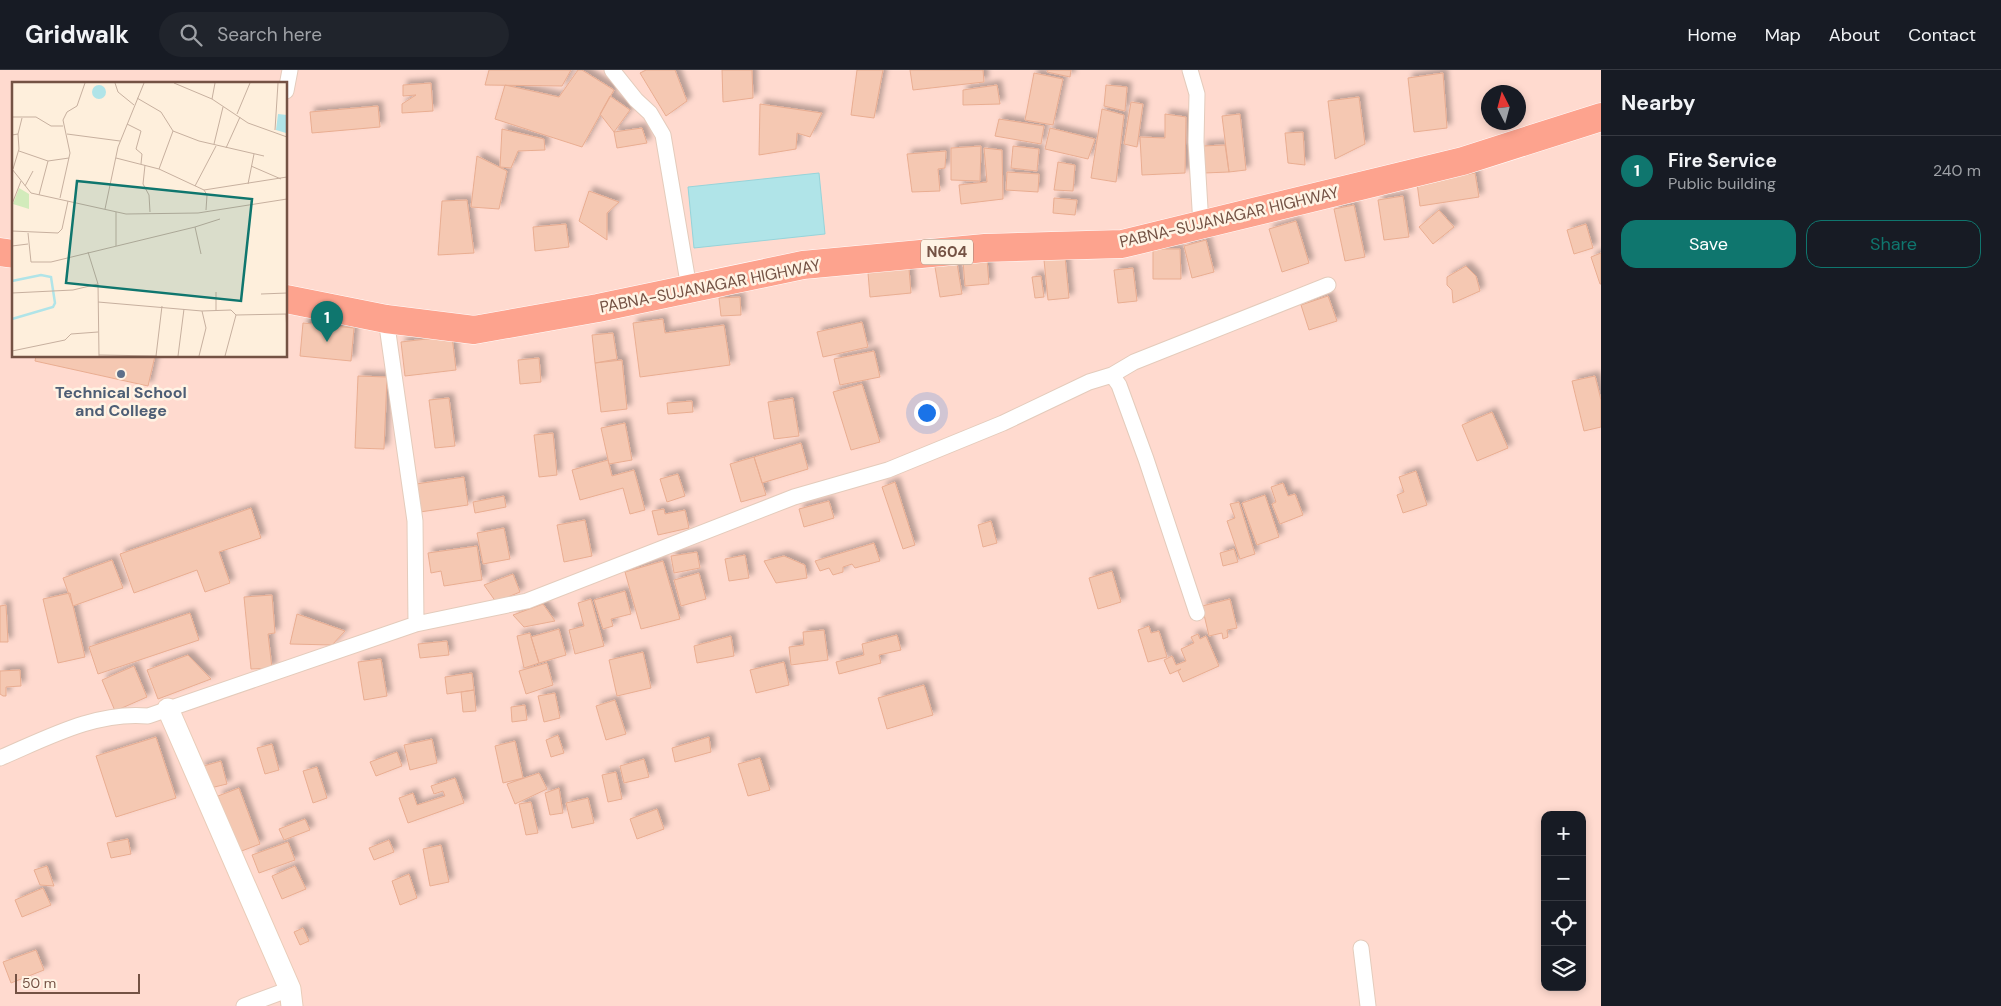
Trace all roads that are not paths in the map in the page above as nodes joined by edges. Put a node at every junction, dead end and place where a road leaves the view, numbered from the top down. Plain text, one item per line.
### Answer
1 (612, 70) edge
2 (1190, 70) edge
3 (1601, 117) edge
4 (1202, 225) junction
5 (1328, 285) dead end
6 (689, 288) junction
7 (288, 299) edge
8 (386, 319) junction
9 (1112, 375) junction
10 (1197, 612) dead end
11 (416, 624) junction
12 (168, 709) junction
13 (0, 758) edge
14 (1361, 948) dead end
15 (291, 998) edge
16 (244, 1006) edge
17 (1368, 1006) edge

1 - 6 street
2 - 4 street
3 - 4 highway, PABNA-SUJANAGAR HIGHWAY / N604
4 - 6 highway, PABNA-SUJANAGAR HIGHWAY / N604
5 - 9 street
6 - 8 highway, PABNA-SUJANAGAR HIGHWAY / N604
7 - 8 highway, PABNA-SUJANAGAR HIGHWAY / N604
8 - 11 street
9 - 10 street
9 - 11 street
11 - 12 street
12 - 13 street
12 - 15 street
14 - 17 street
15 - 16 street

